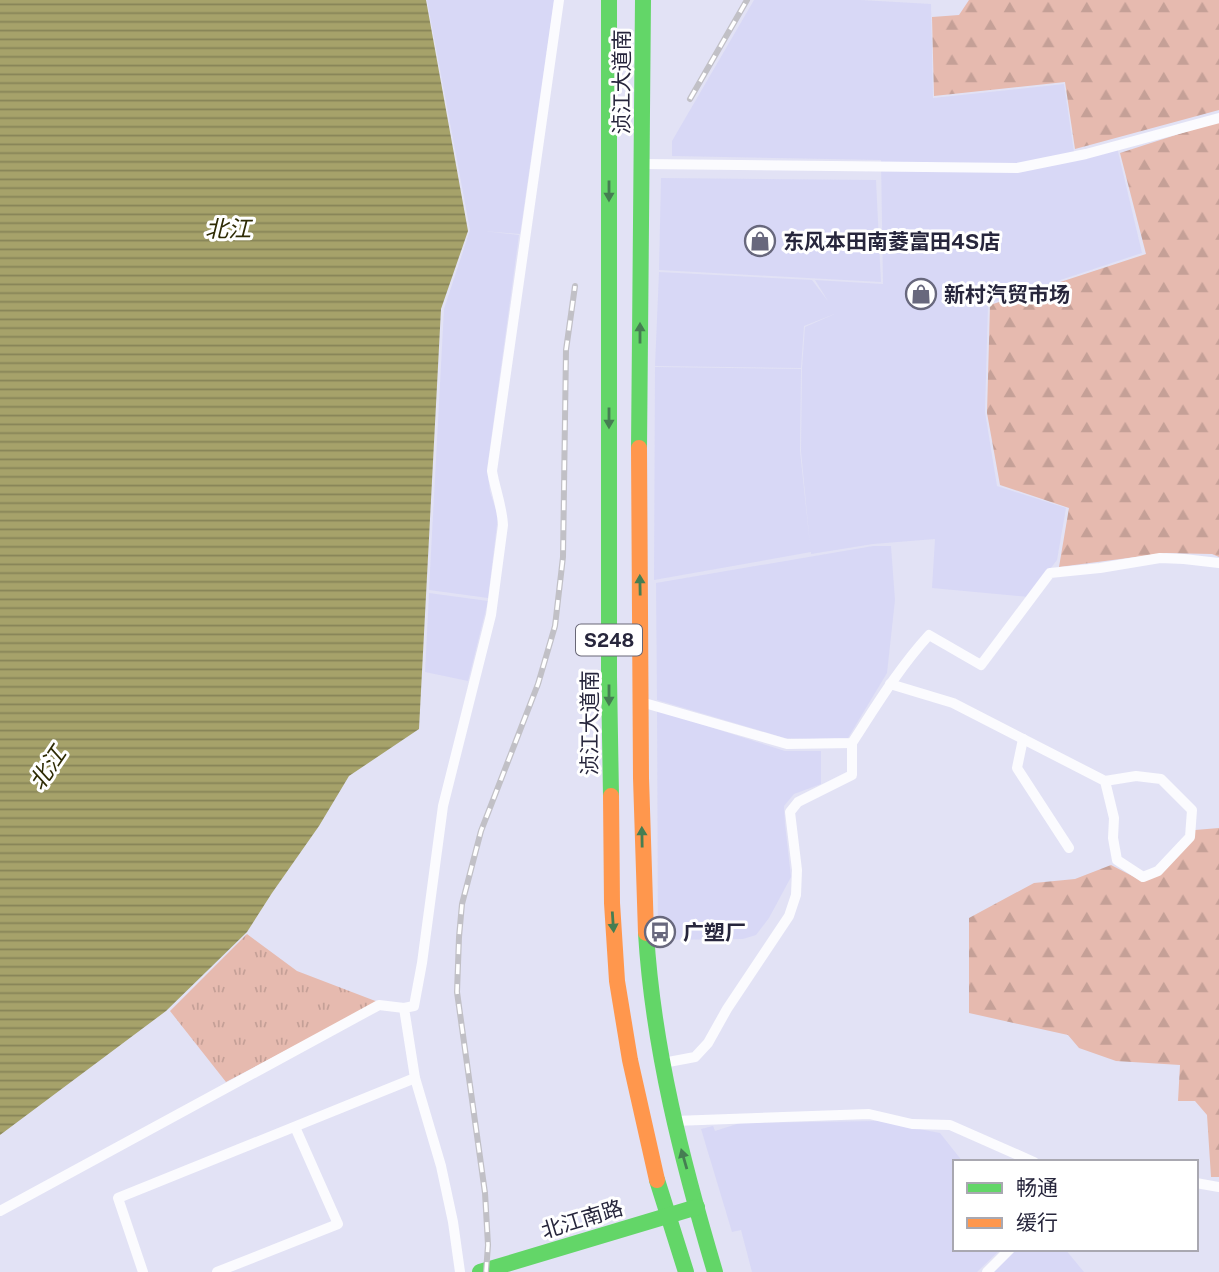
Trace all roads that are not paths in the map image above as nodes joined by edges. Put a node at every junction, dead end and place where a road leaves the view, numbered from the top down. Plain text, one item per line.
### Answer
1 (559, 0) edge
2 (609, 0) edge
3 (643, 0) edge
4 (1219, 118) edge
5 (625, 164) junction
6 (1219, 563) edge
7 (890, 684) junction
8 (641, 702) junction
9 (1023, 738) junction
10 (852, 743) junction
11 (1105, 781) junction
12 (1069, 848) dead end
13 (404, 1008) junction
14 (663, 1063) junction
15 (415, 1078) junction
16 (674, 1121) junction
17 (295, 1126) junction
18 (1029, 1160) edge
19 (1198, 1183) edge
20 (1219, 1187) edge
21 (697, 1207) junction
22 (0, 1211) edge
23 (668, 1216) junction
24 (1008, 1251) edge
25 (143, 1272) edge
26 (217, 1272) edge
27 (460, 1272) edge
28 (480, 1272) edge
29 (686, 1272) edge
30 (715, 1272) edge
31 (987, 1272) edge

1 - 13 street
2 - 5 main road, 浈江大道南 / S248
3 - 5 main road, 浈江大道南 / S248
4 - 5 street
8 -> 5 main road, 浈江大道南 / S248
5 -> 23 main road, 浈江大道南 / S248
6 - 7 street
7 - 9 street
7 - 10 street
8 - 10 street
14 -> 8 main road, 浈江大道南 / S248
9 - 11 street
9 - 12 street
10 - 14 street
11 - 11 street
13 - 15 street
13 - 22 street
14 - 16 main road, 浈江大道南 / S248
15 - 17 street
15 - 27 street
16 - 18 street
21 -> 16 main road, 浈江大道南 / S248
17 - 25 street
17 - 26 street
19 - 20 street
21 - 23 main road, 北江南路
21 - 30 main road, 浈江大道南 / S248
23 - 28 main road, 北江南路
23 - 29 main road, 浈江大道南 / S248
24 - 31 street

